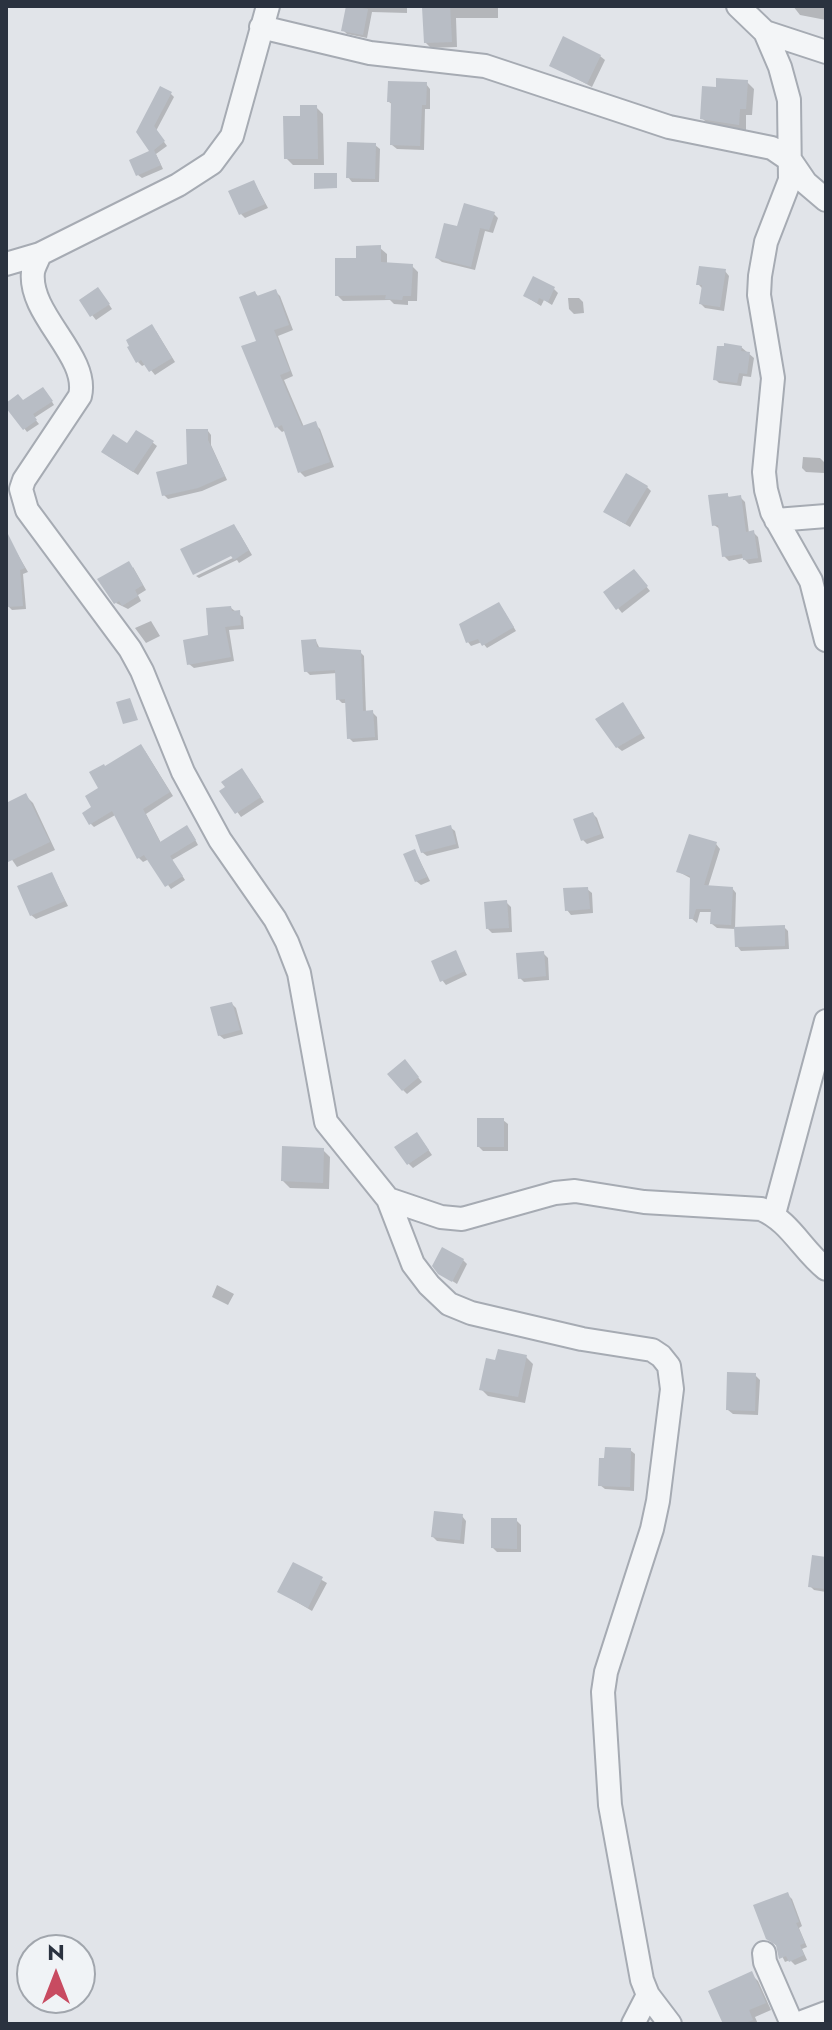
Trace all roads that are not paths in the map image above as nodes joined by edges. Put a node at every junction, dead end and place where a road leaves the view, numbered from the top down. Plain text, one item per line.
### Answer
1 (738, 6) edge
2 (264, 16) edge
3 (765, 32) junction
4 (826, 52) edge
5 (791, 161) junction
6 (826, 200) edge
7 (40, 254) junction
8 (6, 264) edge
9 (826, 516) edge
10 (776, 520) junction
11 (826, 640) edge
12 (826, 1021) edge
13 (388, 1199) junction
14 (774, 1214) junction
15 (826, 1269) edge
16 (764, 1953) dead end
17 (648, 1995) junction
18 (826, 2013) edge
19 (633, 2024) edge
20 (670, 2024) edge
21 (795, 2024) edge

1 - 3 street
2 - 5 street
2 - 7 street
3 - 4 street
3 - 5 street
5 - 6 street
5 - 10 street
7 - 8 street
7 - 13 street
9 - 10 street
10 - 11 street
12 - 14 street
13 - 14 street
13 - 17 street
14 - 15 street
16 - 21 street
17 - 19 street
17 - 20 street
18 - 21 street

